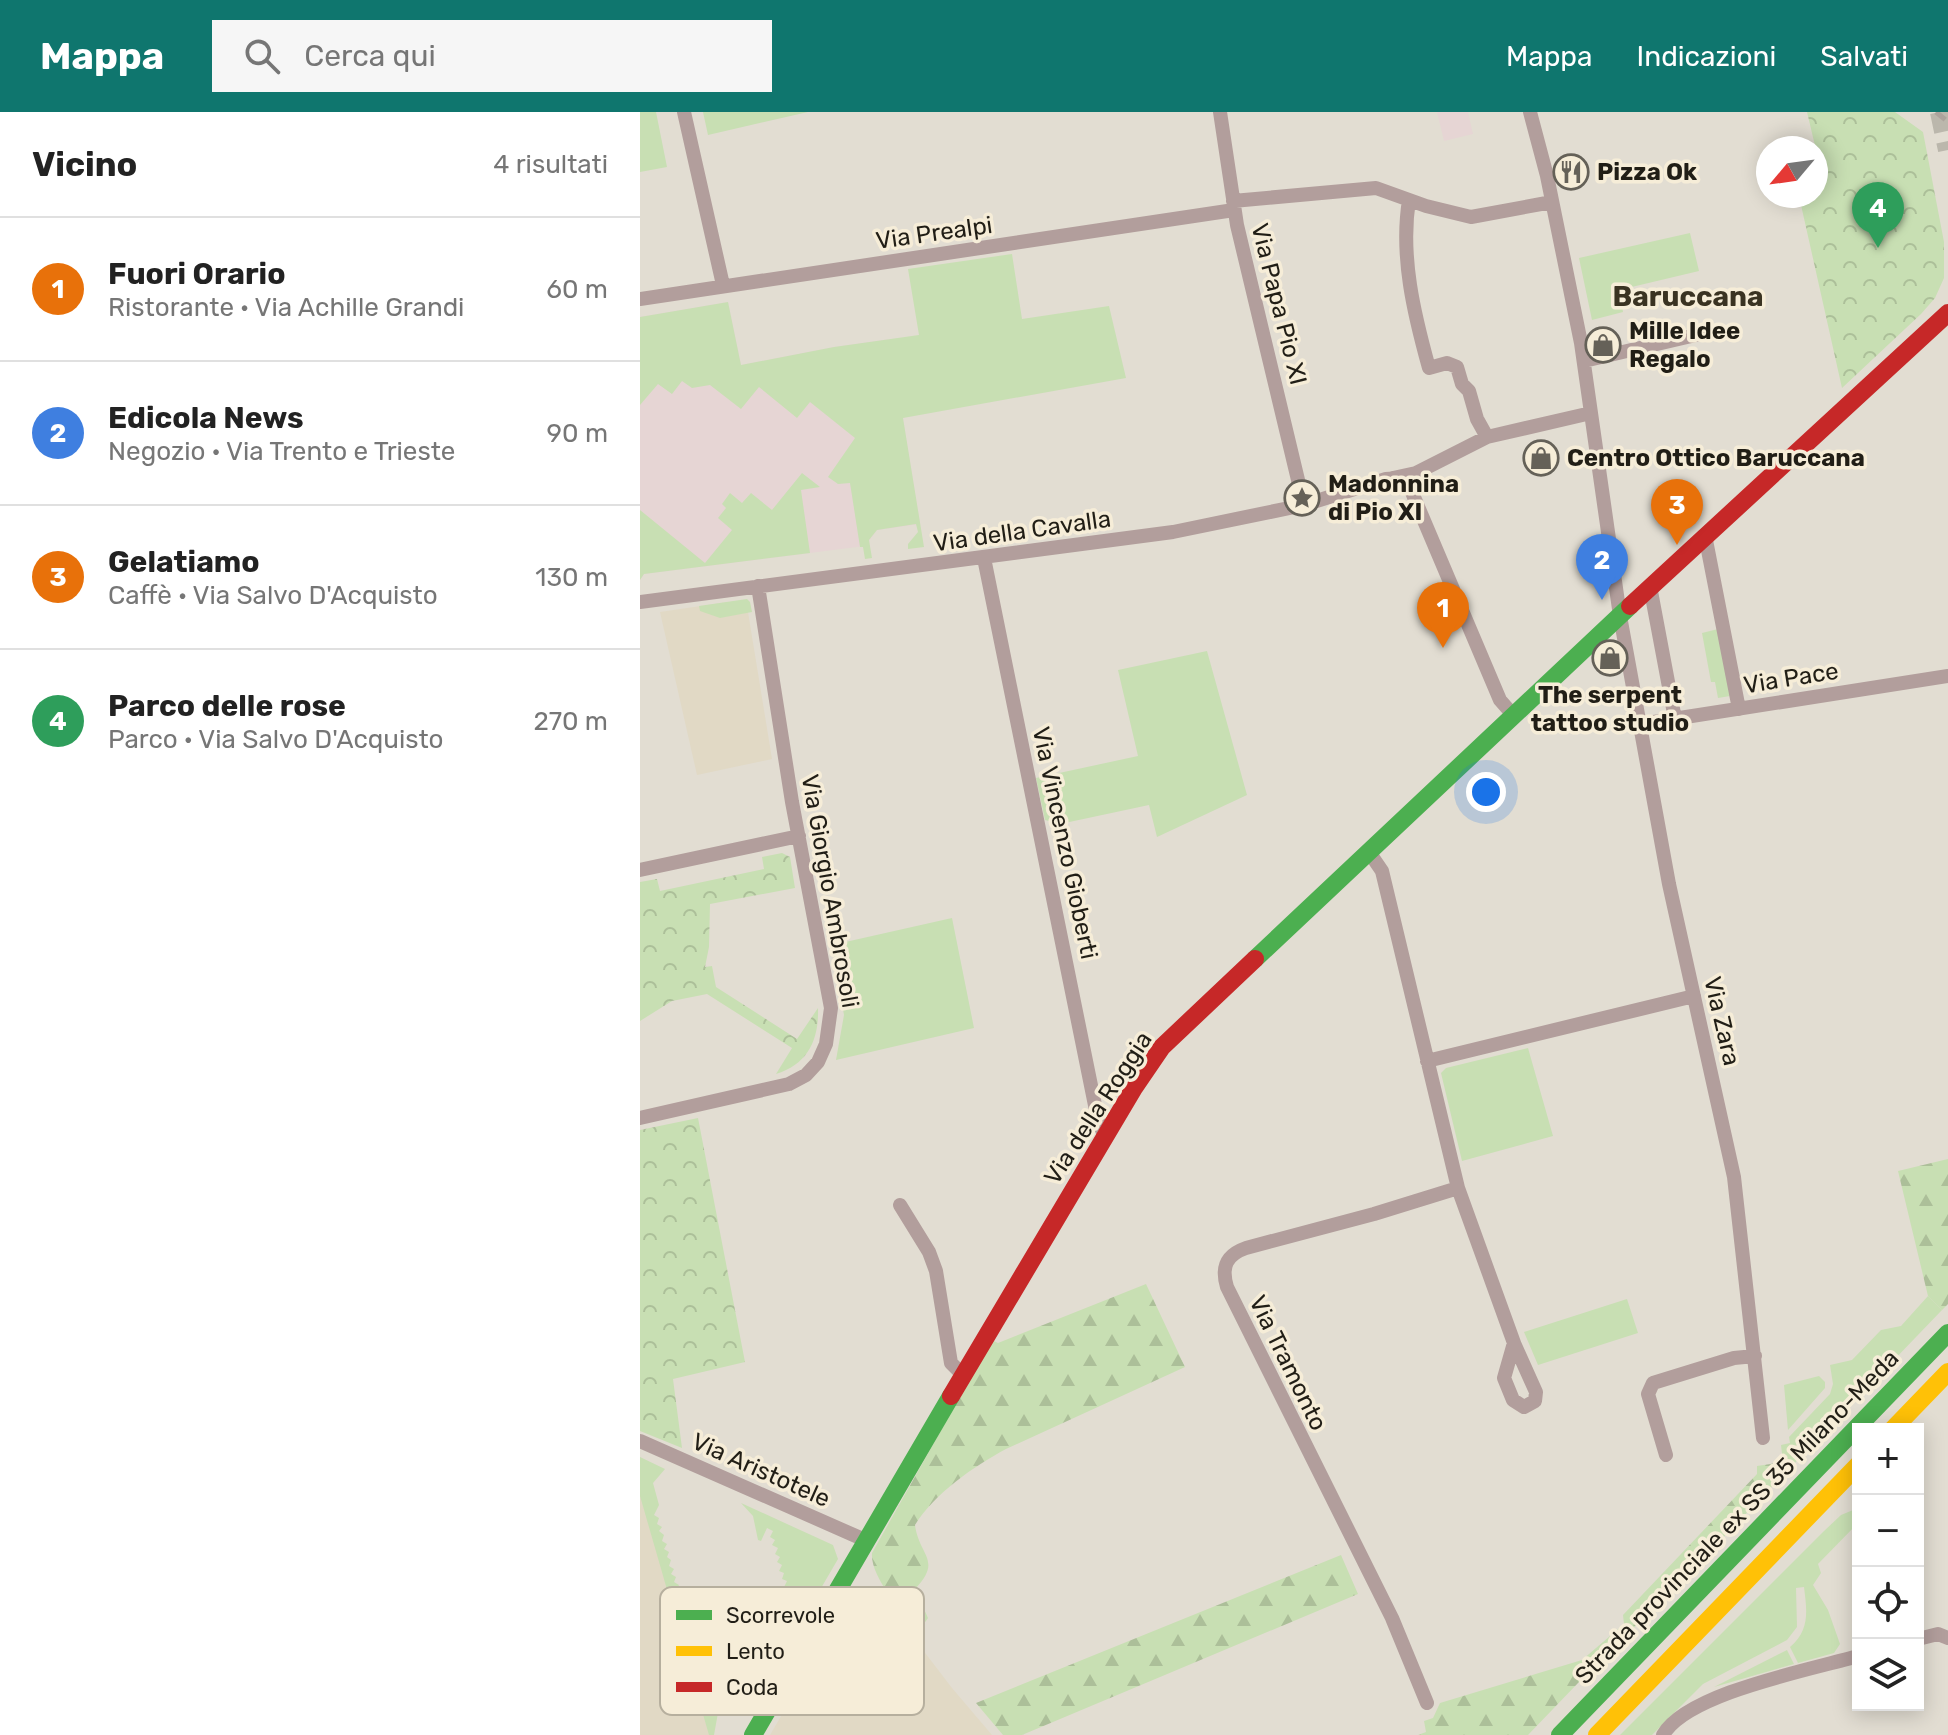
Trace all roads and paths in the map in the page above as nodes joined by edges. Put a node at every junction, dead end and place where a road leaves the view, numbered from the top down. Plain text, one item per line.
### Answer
1 (684, 112) edge
2 (1220, 112) edge
3 (1530, 112) edge
4 (1409, 200) junction
5 (1552, 202) junction
6 (1233, 205) junction
7 (723, 285) junction
8 (640, 299) edge
9 (1948, 313) edge
10 (1948, 329) edge
11 (1713, 331) dead end
12 (1917, 339) junction
13 (1584, 361) junction
14 (1591, 413) junction
15 (1487, 437) junction
16 (1405, 481) junction
17 (1304, 505) junction
18 (1705, 535) junction
19 (984, 558) junction
20 (758, 586) junction
21 (1650, 586) junction
22 (640, 602) edge
23 (1620, 616) junction
24 (1948, 676) edge
25 (1739, 709) junction
26 (1514, 716) junction
27 (1675, 719) junction
28 (1641, 724) junction
29 (799, 836) junction
30 (1369, 852) junction
31 (640, 870) edge
32 (1694, 996) junction
33 (1427, 1061) junction
34 (640, 1118) edge
35 (1105, 1137) junction
36 (1458, 1188) junction
37 (900, 1205) dead end
38 (1948, 1333) edge
39 (1514, 1343) dead end
40 (1755, 1356) junction
41 (1948, 1372) edge
42 (963, 1375) junction
43 (1899, 1423) edge
44 (1763, 1438) dead end
45 (640, 1441) edge
46 (1666, 1455) dead end
47 (1852, 1471) edge
48 (865, 1540) junction
49 (838, 1587) edge
50 (1924, 1638) edge
51 (1948, 1638) edge
52 (1852, 1658) edge
53 (1427, 1703) dead end
54 (764, 1715) edge
55 (753, 1735) edge
56 (1560, 1735) edge
57 (1597, 1735) edge
58 (1663, 1735) edge

1 - 7 street
2 - 6 street, Via Papa Pio XI
3 - 5 street, Via Zara
4 - 5 street, Via Prealpi
4 - 6 street, Via Prealpi
4 - 15 street
5 - 13 street, Via Zara
6 - 7 street, Via Prealpi
6 - 17 street, Via Papa Pio XI
7 - 8 street, Via Prealpi
9 - 12 main road, Via della Roggia
10 - 12 main road
11 - 13 street
12 - 18 main road, Via della Roggia
13 - 14 street, Via Zara
14 - 15 street, Via della Cavalla
14 - 23 street, Via Zara
15 - 16 street, Via della Cavalla
16 - 17 street, Via della Cavalla
16 - 26 street
17 - 19 street, Via della Cavalla
18 - 21 main road, Via della Roggia
18 - 25 street
19 - 20 street, Via della Cavalla
19 - 35 street, Via Vincenzo Gioberti
20 - 22 street, Via della Cavalla
20 - 29 street, Via Giorgio Ambrosoli
21 - 23 main road, Via della Roggia
21 - 27 street
23 - 26 main road, Via della Roggia
23 - 28 street, Via Zara
24 - 25 street, Via Pace
25 - 27 street, Via Pace
26 - 30 main road, Via della Roggia
27 - 28 street, Via Pace
28 - 32 street, Via Zara
29 - 31 street
29 - 34 street, Via Giorgio Ambrosoli
30 - 33 street
30 - 35 main road, Via della Roggia
32 - 33 street
32 - 40 street, Via Zara
33 - 36 street
35 - 42 main road, Via della Roggia
36 - 39 street
36 - 53 street, Via Tramonto
37 - 42 street
38 - 56 main road, Strada provinciale ex SS 35 Milano-Meda
40 - 44 street, Via Zara
40 - 46 street
41 - 43 main road
42 - 48 main road, Via della Roggia
45 - 48 street, Via Aristotele
47 - 57 main road
48 - 49 main road, Via della Roggia
50 - 51 street
52 - 58 street
54 - 55 main road, Via della Roggia

